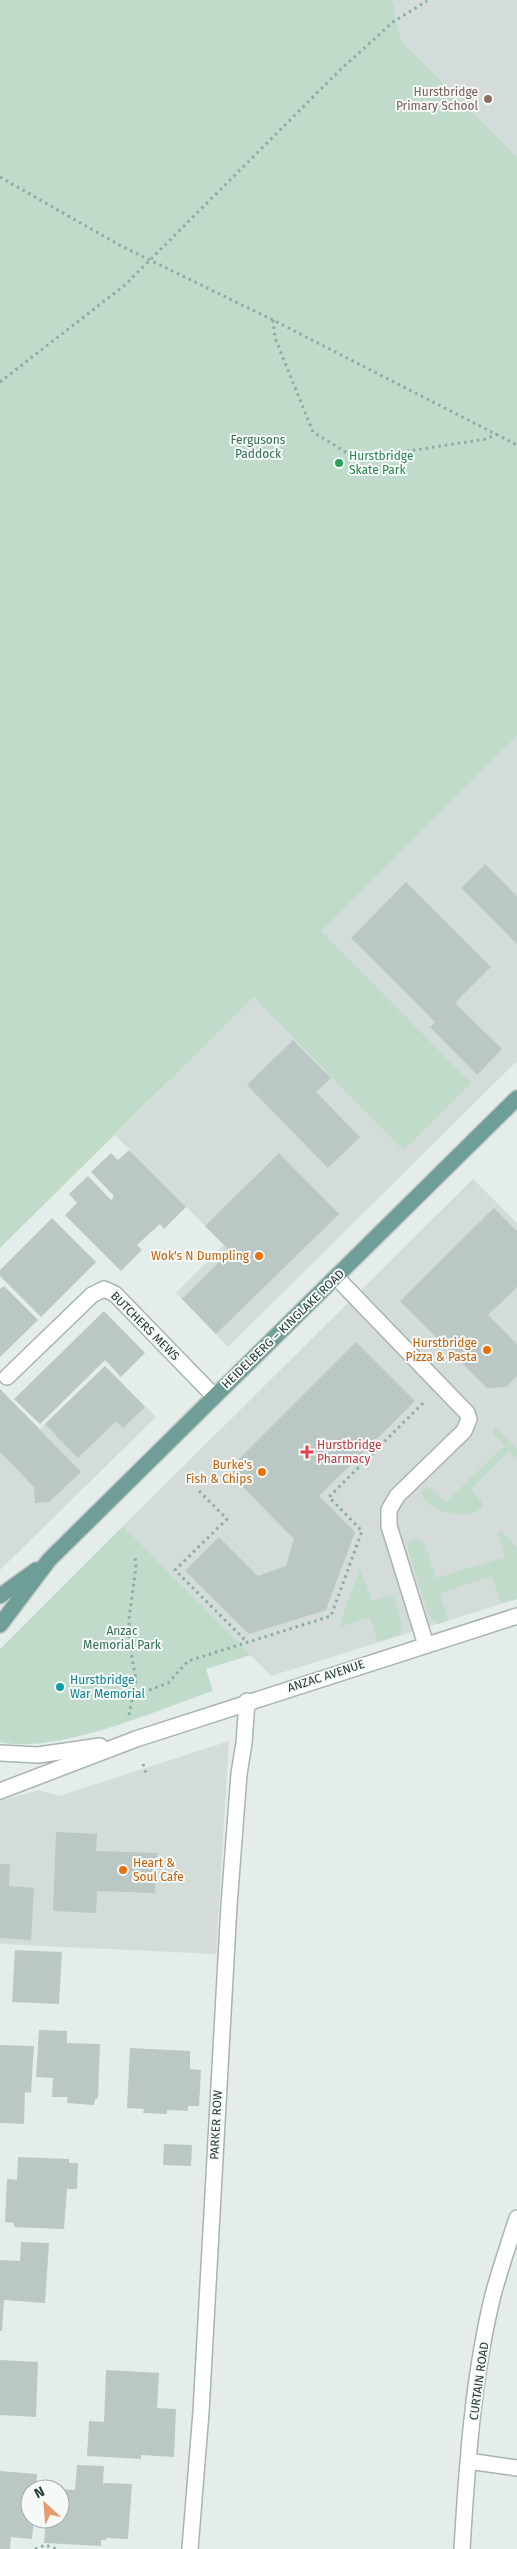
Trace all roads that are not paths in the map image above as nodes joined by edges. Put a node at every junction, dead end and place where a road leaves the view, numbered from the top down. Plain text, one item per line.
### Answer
1 (517, 1098) edge
2 (336, 1277) junction
3 (7, 1377) dead end
4 (214, 1396) junction
5 (49, 1560) junction
6 (0, 1596) edge
7 (517, 1616) edge
8 (0, 1625) edge
9 (426, 1645) junction
10 (247, 1701) junction
11 (136, 1739) junction
12 (0, 1753) edge
13 (0, 1790) edge
14 (517, 2218) edge
15 (468, 2462) junction
16 (517, 2468) edge
17 (190, 2549) edge
18 (462, 2549) edge

1 - 2 main road, HEIDELBERG – KINGLAKE ROAD
2 - 4 main road, HEIDELBERG – KINGLAKE ROAD
2 - 9 street
3 - 4 street, BUTCHERS MEWS
4 - 5 main road, HEIDELBERG – KINGLAKE ROAD
5 - 6 main road, HEIDELBERG – KINGLAKE ROAD
5 - 8 main road, HEIDELBERG – KINGLAKE ROAD
7 - 9 street, ANZAC AVENUE
9 - 10 street, ANZAC AVENUE
10 - 11 street, ANZAC AVENUE
10 - 17 street, PARKER ROW
11 - 12 street, ANZAC AVENUE
11 - 13 street, ANZAC AVENUE
14 - 15 street, CURTAIN ROAD
15 - 16 street
15 - 18 street, CURTAIN ROAD

